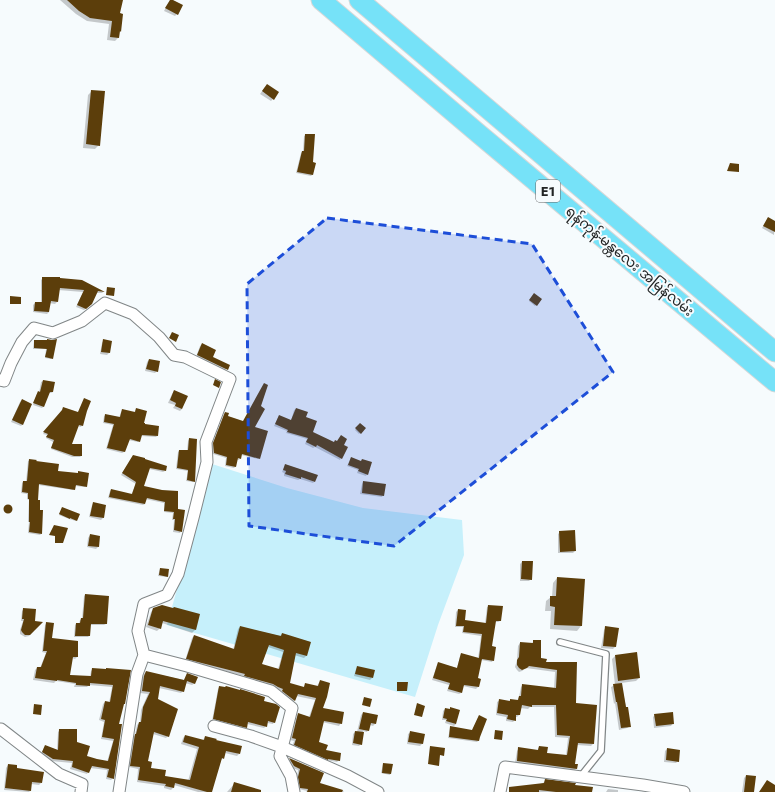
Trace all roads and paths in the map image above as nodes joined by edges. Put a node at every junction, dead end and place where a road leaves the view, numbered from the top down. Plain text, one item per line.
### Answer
1 (321, 0) edge
2 (359, 0) edge
3 (775, 352) edge
4 (0, 380) edge
5 (775, 382) edge
6 (560, 642) dead end
7 (144, 655) junction
8 (214, 726) dead end
9 (1, 729) dead end
10 (282, 747) junction
11 (581, 776) junction
12 (642, 788) edge
13 (81, 792) edge
14 (119, 792) edge
15 (294, 792) edge
16 (378, 792) edge
17 (500, 792) edge
18 (684, 792) edge

1 - 5 highway, ရန်ကုန်-မန္တလေး အမြန်လမ်း / E1
2 - 3 highway, ရန်ကုန်-မန္တလေး အမြန်လမ်း / E1
4 - 7 street
6 - 11 lane
7 - 10 street
7 - 14 street
8 - 10 street
9 - 13 street
10 - 15 street
10 - 16 street
11 - 12 street
11 - 17 street
12 - 18 street

